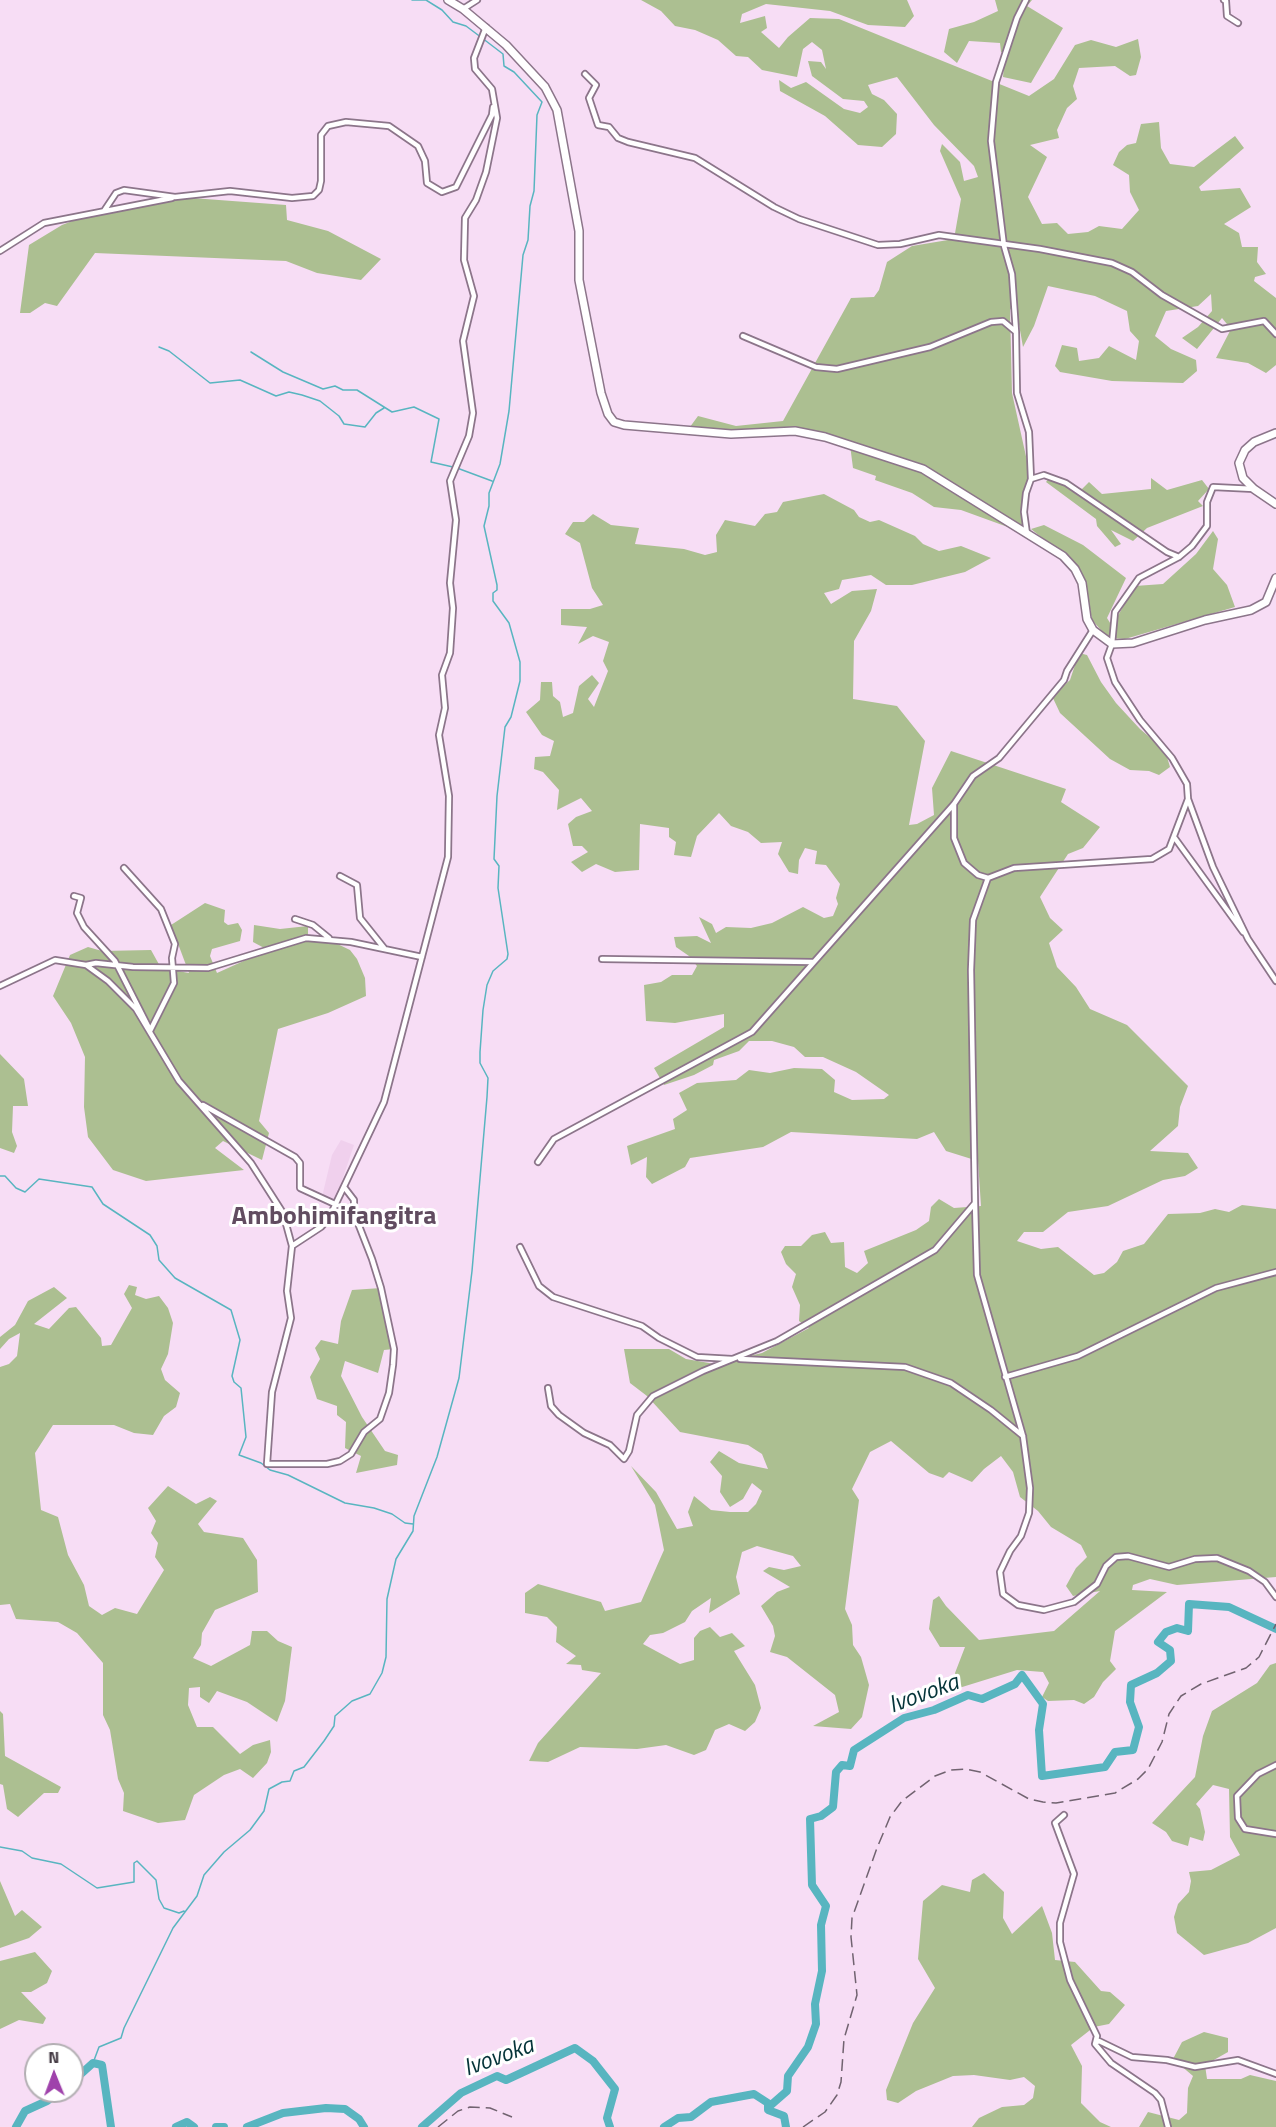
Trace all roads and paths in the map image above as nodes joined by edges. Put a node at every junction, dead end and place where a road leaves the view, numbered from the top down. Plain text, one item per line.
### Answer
1 (447, 0) edge
2 (477, 0) edge
3 (1026, 0) edge
4 (1224, 0) edge
5 (463, 9) junction
6 (1238, 23) dead end
7 (484, 33) junction
8 (585, 74) dead end
9 (495, 98) junction
10 (175, 197) junction
11 (104, 211) junction
12 (1004, 246) junction
13 (0, 251) edge
14 (1016, 332) junction
15 (1276, 334) edge
16 (743, 336) dead end
17 (1276, 433) edge
18 (1031, 478) junction
19 (1254, 489) junction
20 (1276, 504) edge
21 (1027, 534) junction
22 (1179, 557) junction
23 (1276, 578) edge
24 (1093, 630) junction
25 (1112, 644) junction
26 (1188, 800) junction
27 (954, 804) junction
28 (1174, 837) junction
29 (124, 868) dead end
30 (340, 876) dead end
31 (988, 878) junction
32 (74, 896) dead end
33 (295, 919) dead end
34 (330, 939) junction
35 (1248, 939) junction
36 (385, 949) junction
37 (422, 957) junction
38 (602, 959) dead end
39 (813, 962) junction
40 (86, 965) junction
41 (117, 966) junction
42 (174, 968) junction
43 (1276, 981) edge
44 (0, 986) edge
45 (150, 1031) junction
46 (198, 1102) junction
47 (538, 1162) dead end
48 (344, 1187) junction
49 (975, 1203) junction
50 (337, 1205) junction
51 (292, 1246) junction
52 (520, 1247) dead end
53 (1276, 1272) edge
54 (736, 1359) junction
55 (1005, 1377) junction
56 (548, 1388) dead end
57 (1023, 1436) junction
58 (1276, 1597) edge
59 (1276, 1765) edge
60 (1064, 1815) dead end
61 (1276, 1834) edge
62 (1095, 2044) junction
63 (1276, 2074) edge
64 (1168, 2127) edge

1 - 5 main road
2 - 5 street
3 - 12 street
4 - 6 street
5 - 7 main road
7 - 9 street
7 - 21 main road
8 - 12 street
9 - 10 street
9 - 37 street
10 - 11 street
10 - 11 street
11 - 13 street
12 - 14 street
12 - 15 street
14 - 16 street
14 - 18 street
17 - 19 main road
18 - 21 street
18 - 22 street
19 - 20 main road
19 - 22 street
21 - 24 main road
22 - 25 street
23 - 25 main road
24 - 25 main road
24 - 27 street
25 - 26 street
26 - 28 street
26 - 35 street
27 - 31 street
27 - 39 street
28 - 31 street
28 - 35 street
29 - 42 street
30 - 36 street
31 - 49 street
32 - 41 street
33 - 34 street
34 - 36 street
34 - 42 street
35 - 43 street
36 - 37 street
37 - 48 street
38 - 39 street
39 - 47 street
40 - 41 street
40 - 44 street
40 - 45 street
41 - 42 street
41 - 45 street
42 - 45 street
45 - 46 street
46 - 50 street
46 - 51 street
48 - 50 street
48 - 51 street
49 - 54 street
49 - 55 street
50 - 51 street
52 - 54 street
53 - 55 street
54 - 56 street
54 - 57 street
55 - 57 street
57 - 58 street
59 - 61 street
60 - 62 street
62 - 63 street
62 - 64 street

